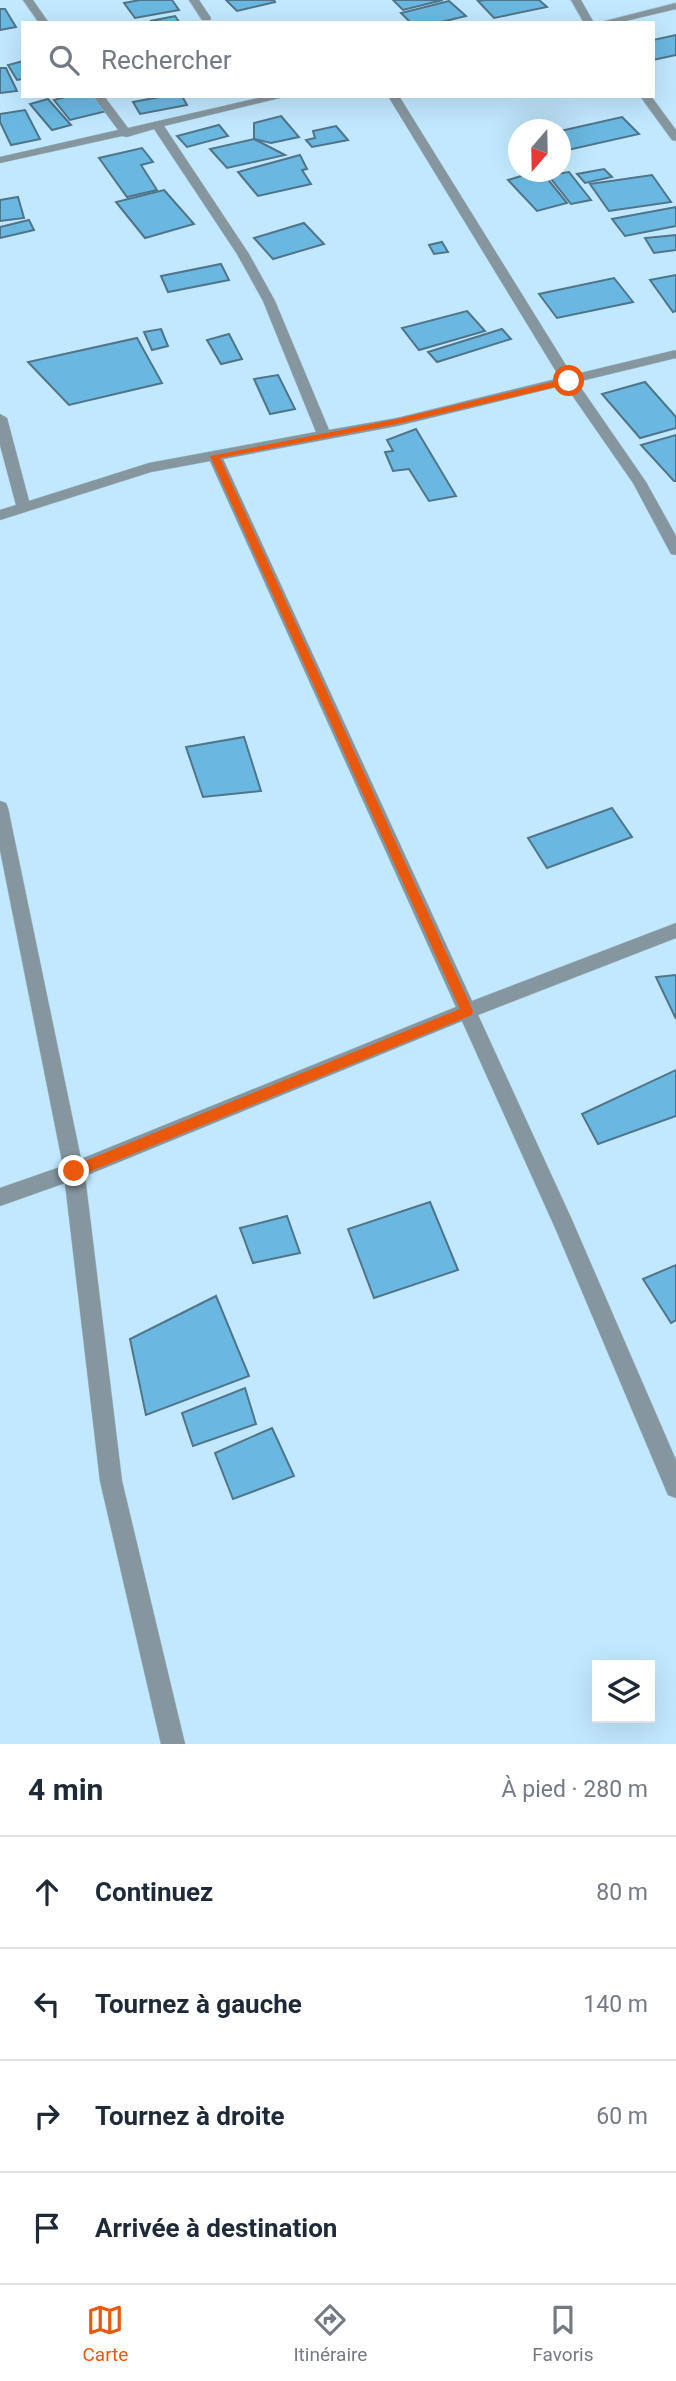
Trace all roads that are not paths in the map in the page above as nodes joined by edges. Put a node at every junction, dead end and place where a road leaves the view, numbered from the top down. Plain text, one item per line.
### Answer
1 (28, 0) edge
2 (194, 0) edge
3 (576, 0) edge
4 (676, 6) edge
5 (206, 18) dead end
6 (43, 21) edge
7 (588, 21) edge
8 (611, 21) edge
9 (100, 98) edge
10 (275, 98) edge
11 (394, 98) edge
12 (646, 98) edge
13 (158, 126) junction
14 (127, 134) junction
15 (676, 138) edge
16 (0, 160) edge
17 (676, 354) edge
18 (569, 381) junction
19 (0, 418) edge
20 (324, 434) junction
21 (215, 456) junction
22 (23, 506) junction
23 (0, 515) edge
24 (676, 550) edge
25 (0, 808) edge
26 (676, 930) edge
27 (467, 1011) junction
28 (74, 1171) junction
29 (0, 1197) edge
30 (676, 1487) edge
31 (173, 1744) edge

1 - 6 street
2 - 5 street
3 - 7 street
4 - 8 street
9 - 14 street
10 - 13 street
11 - 18 street
12 - 15 street
13 - 14 street
13 - 20 street
14 - 16 street
17 - 18 street
18 - 20 street
18 - 24 street
19 - 22 street
20 - 21 street
21 - 22 street
21 - 27 street
22 - 23 street
25 - 28 street
26 - 27 street
27 - 28 street
27 - 30 street
28 - 29 street
28 - 31 street

